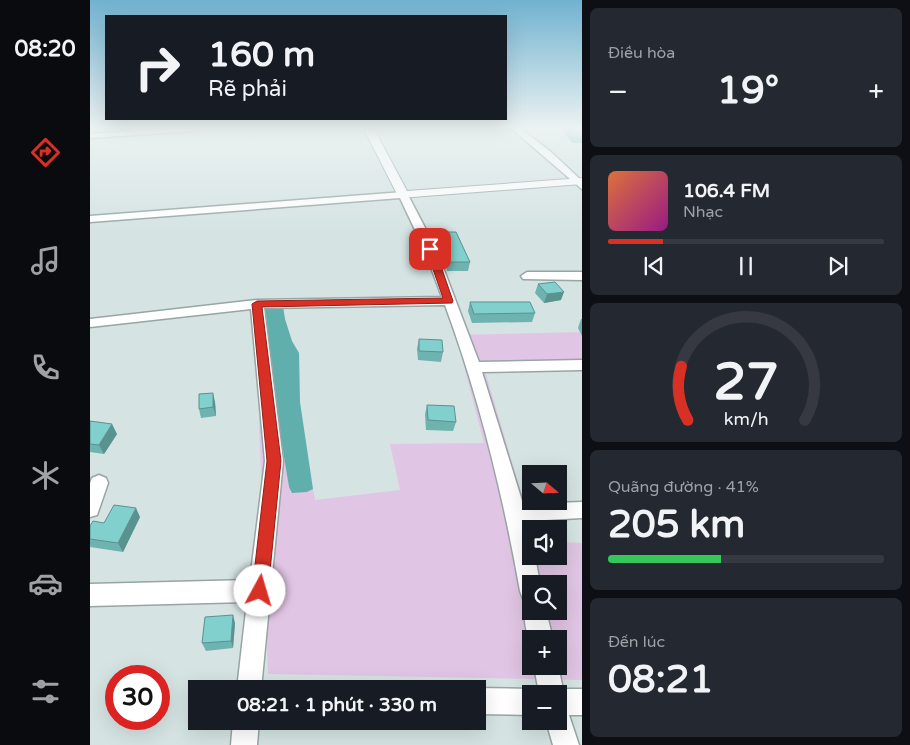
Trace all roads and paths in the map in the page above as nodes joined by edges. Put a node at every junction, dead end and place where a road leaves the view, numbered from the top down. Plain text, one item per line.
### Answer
1 (387, 164) edge
2 (558, 164) edge
3 (581, 183) edge
4 (403, 195) junction
5 (90, 219) edge
6 (527, 276) dead end
7 (582, 276) edge
8 (449, 301) junction
9 (257, 304) junction
10 (90, 323) edge
11 (582, 364) edge
12 (473, 367) junction
13 (99, 483) dead end
14 (90, 509) edge
15 (582, 510) edge
16 (516, 513) junction
17 (528, 575) edge
18 (260, 591) junction
19 (90, 595) edge
20 (250, 680) edge
21 (486, 701) edge
22 (522, 702) edge
23 (567, 702) edge
24 (582, 702) edge
25 (245, 730) edge
26 (562, 730) edge
27 (244, 745) edge
28 (566, 745) edge

1 - 4 street
2 - 3 street
3 - 4 street
4 - 5 street
4 - 8 street
6 - 7 street
8 - 9 street
8 - 12 street
9 - 10 street
9 - 18 street
11 - 12 street
12 - 16 street
13 - 14 street
15 - 16 street
16 - 17 street
18 - 19 street
18 - 20 street
21 - 22 street
23 - 24 street
25 - 27 street
26 - 28 street

